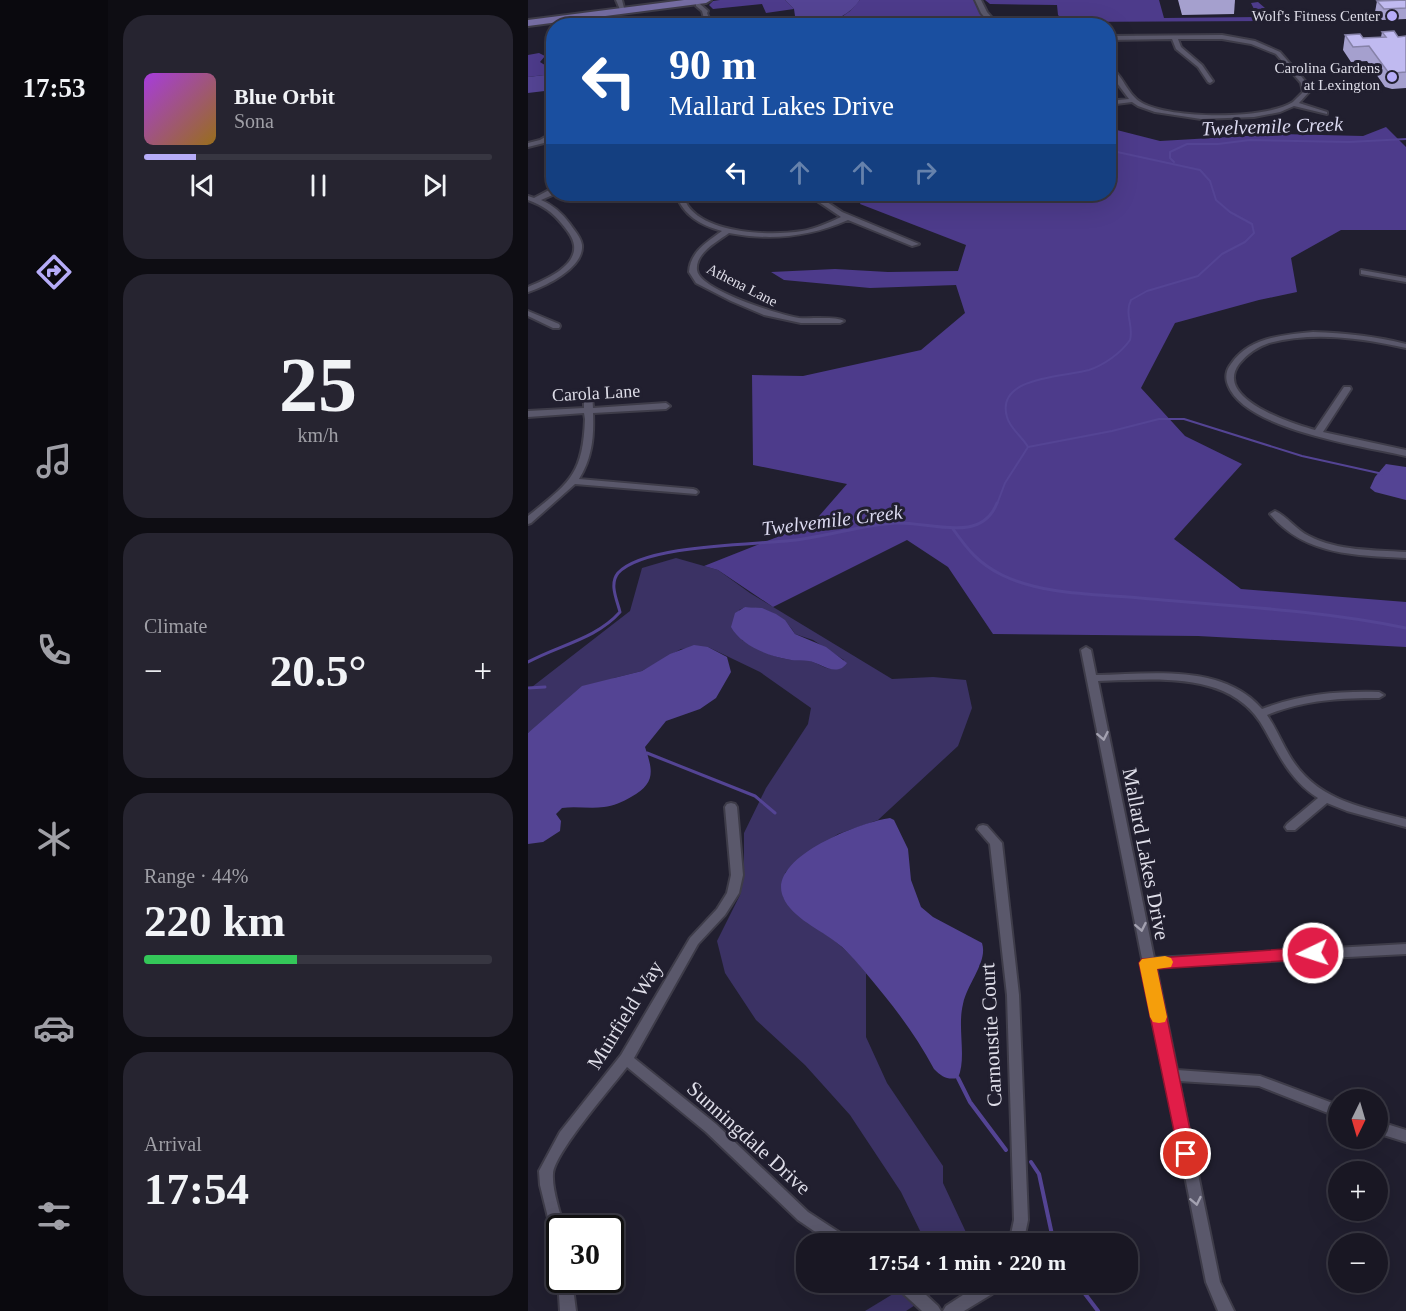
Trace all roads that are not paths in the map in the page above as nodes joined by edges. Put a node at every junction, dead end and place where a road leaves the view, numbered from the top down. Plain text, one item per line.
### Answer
1 (619, 0) edge
2 (978, 0) edge
3 (700, 2) edge
4 (623, 11) junction
5 (568, 18) edge
6 (706, 18) edge
7 (989, 18) edge
8 (546, 21) edge
9 (528, 23) edge
10 (1174, 37) junction
11 (1116, 38) edge
12 (1116, 74) edge
13 (1210, 81) dead end
14 (1133, 100) junction
15 (1116, 102) edge
16 (1295, 104) junction
17 (1325, 113) dead end
18 (546, 140) edge
19 (528, 145) edge
20 (532, 199) edge
21 (681, 201) edge
22 (820, 201) edge
23 (846, 218) junction
24 (728, 230) junction
25 (915, 244) dead end
26 (1364, 272) dead end
27 (1406, 280) edge
28 (528, 290) edge
29 (528, 314) edge
30 (840, 321) dead end
31 (556, 326) dead end
32 (1406, 346) edge
33 (1347, 389) dead end
34 (588, 394) dead end
35 (666, 406) dead end
36 (589, 410) junction
37 (528, 414) edge
38 (1318, 432) junction
39 (1406, 453) edge
40 (574, 481) junction
41 (693, 492) dead end
42 (1275, 514) dead end
43 (528, 521) edge
44 (1406, 555) edge
45 (1086, 650) dead end
46 (1092, 678) junction
47 (1379, 695) dead end
48 (1262, 713) junction
49 (1326, 798) junction
50 (731, 807) dead end
51 (1406, 823) edge
52 (1291, 827) dead end
53 (983, 828) dead end
54 (1406, 949) edge
55 (1148, 963) junction
56 (626, 1059) junction
57 (1171, 1075) junction
58 (1328, 1107) edge
59 (1388, 1130) edge
60 (1406, 1136) edge
61 (555, 1215) edge
62 (829, 1233) edge
63 (1018, 1233) edge
64 (566, 1293) edge
65 (913, 1293) edge
66 (980, 1293) edge
67 (568, 1311) edge
68 (933, 1311) edge
69 (951, 1311) edge
70 (1226, 1311) edge

1 - 4 street
2 - 7 street
3 - 4 main road
3 - 6 street
4 - 5 main road
8 - 9 main road
10 - 11 street
10 - 13 street
10 - 16 street
12 - 14 street
14 - 15 street
14 - 16 street
16 - 17 street
18 - 19 street
20 - 28 street
21 - 24 street
22 - 23 street
23 - 24 street
23 - 25 street
24 - 30 street, Athena Lane
26 - 27 street
29 - 31 street
32 - 38 street
33 - 38 street
34 - 36 street
35 - 36 street, Carola Lane
36 - 37 street, Carola Lane
36 - 40 street
38 - 39 street
40 - 41 street
40 - 43 street
42 - 44 street
45 - 46 street, Mallard Lakes Drive
46 - 48 street
46 -> 55 street, Mallard Lakes Drive
47 - 48 street
48 - 49 street
49 - 51 street
49 - 52 street
50 - 56 street, Muirfield Way
53 - 63 street, Carnoustie Court
54 - 55 street
55 - 57 street, Mallard Lakes Drive
56 - 61 street, Muirfield Way
56 - 62 street, Sunningdale Drive
57 - 58 street
57 -> 70 street, Mallard Lakes Drive
59 - 60 street
64 - 67 street
65 - 68 street
66 - 69 street

